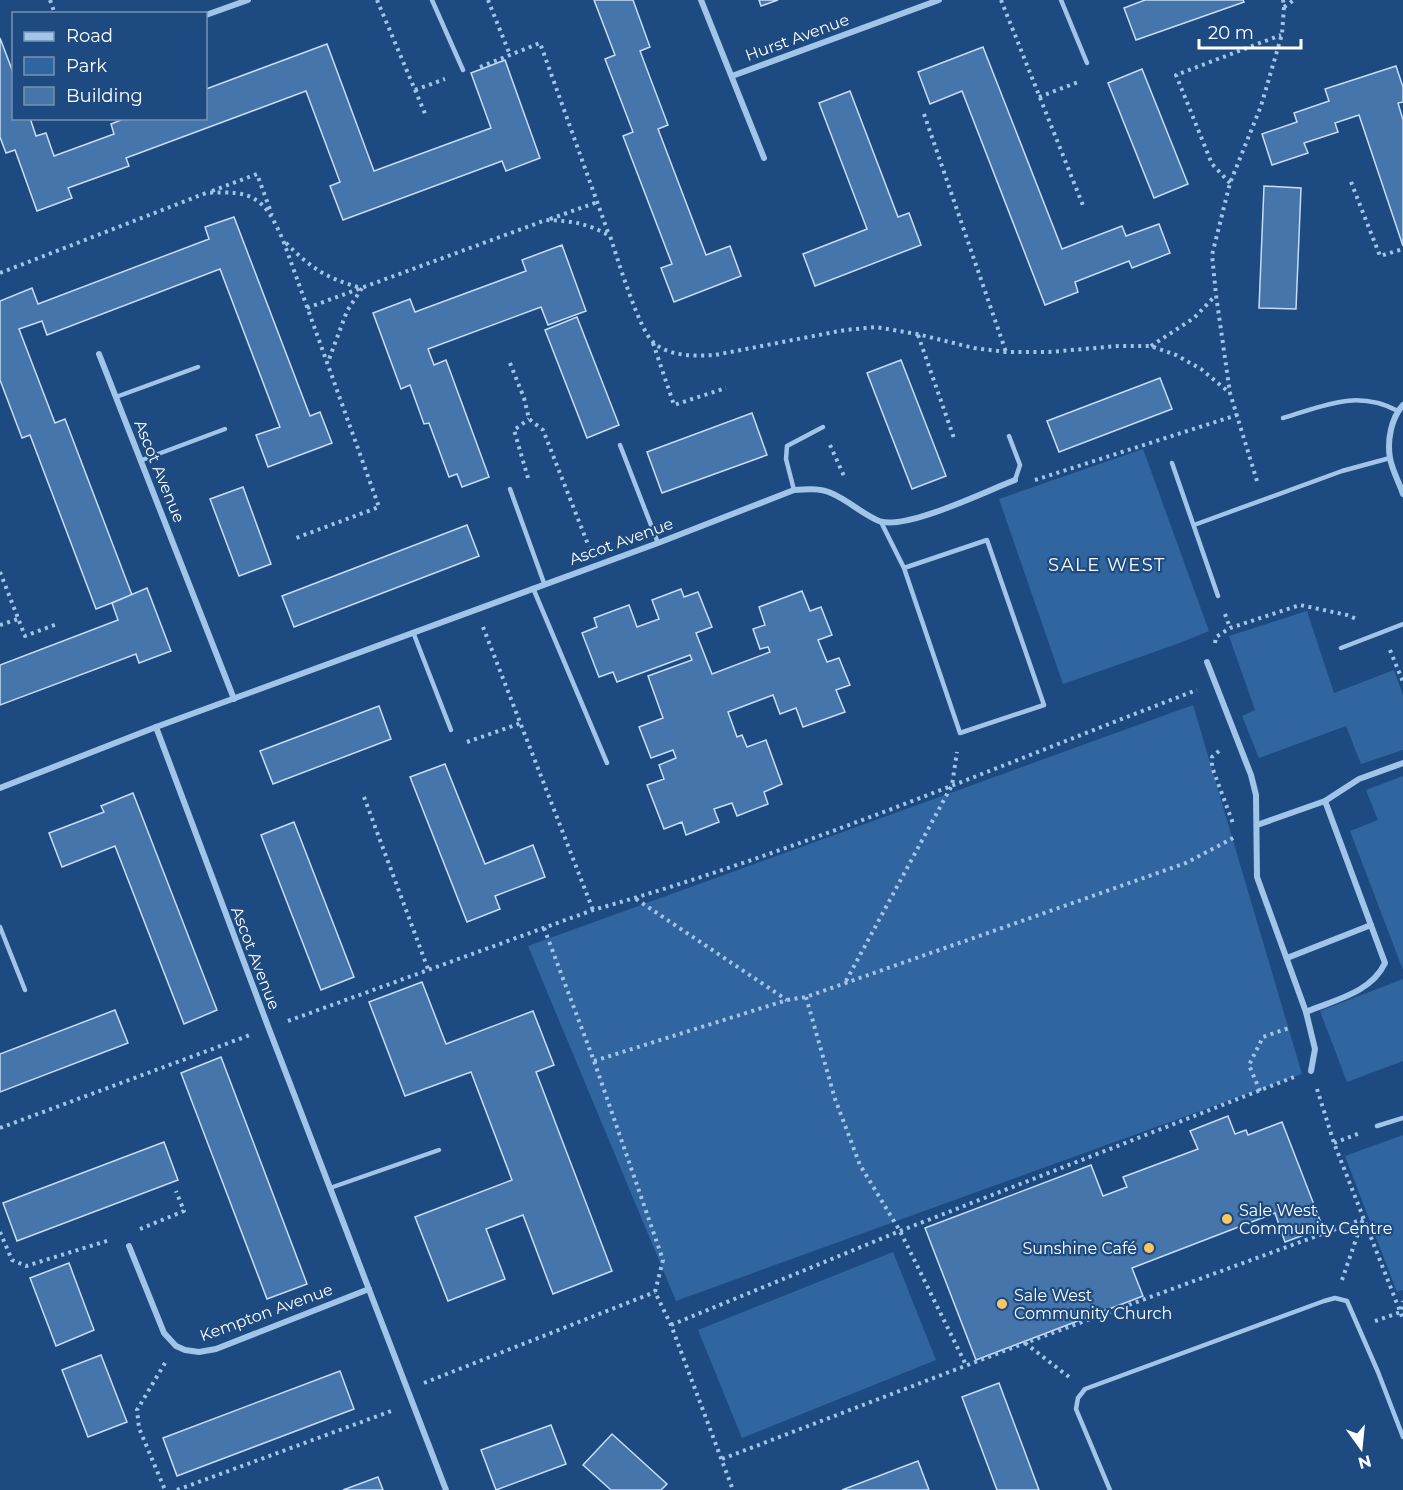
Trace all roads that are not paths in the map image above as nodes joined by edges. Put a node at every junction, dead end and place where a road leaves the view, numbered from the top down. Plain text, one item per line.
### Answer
1 (248, 0) edge
2 (432, 0) edge
3 (701, 0) edge
4 (939, 0) edge
5 (1061, 0) edge
6 (207, 15) edge
7 (1087, 63) road end
8 (463, 70) dead end
9 (732, 76) junction
10 (764, 158) dead end
11 (99, 354) dead end
12 (198, 367) dead end
13 (116, 397) junction
14 (1403, 405) edge
15 (1398, 411) junction
16 (1282, 418) dead end
17 (823, 427) road end
18 (225, 429) dead end
19 (1009, 436) dead end
20 (620, 445) dead end
21 (1390, 458) junction
22 (142, 460) junction
23 (1172, 463) dead end
24 (1015, 480) joint
25 (510, 489) road end
26 (794, 490) junction
27 (1403, 494) edge
28 (881, 522) junction
29 (1194, 525) junction
30 (657, 543) junction
31 (904, 568) junction
32 (544, 583) junction
33 (533, 588) junction
34 (1218, 596) dead end
35 (1403, 624) edge
36 (414, 632) junction
37 (1341, 648) dead end
38 (1207, 662) road end
39 (234, 699) junction
40 (156, 728) junction
41 (451, 730) road end
42 (607, 763) dead end
43 (1403, 763) edge
44 (0, 788) edge
45 (1325, 801) junction
46 (1257, 825) junction
47 (1371, 925) junction
48 (0, 927) edge
49 (1287, 958) junction
50 (25, 990) dead end
51 (1306, 1012) junction
52 (1311, 1071) road end
53 (1403, 1118) edge
54 (1377, 1126) road end
55 (439, 1150) dead end
56 (330, 1188) junction
57 (129, 1246) dead end
58 (369, 1289) junction
59 (1403, 1437) edge
60 (446, 1490) edge
61 (1110, 1490) edge

1 - 6 street
2 - 8 lane
3 - 9 street, Hurst Avenue
4 - 9 street, Hurst Avenue
5 - 7 lane
9 - 10 street, Hurst Avenue
11 - 13 street, Ascot Avenue
12 - 13 lane
13 - 22 street, Ascot Avenue
14 - 15 street
15 - 16 lane
15 - 21 street
17 - 26 lane
18 - 22 lane
19 - 24 lane
20 - 30 lane
21 - 27 street
21 - 29 lane
22 - 39 street, Ascot Avenue
23 - 29 lane
24 - 28 street
25 - 32 lane
26 - 28 street, Ascot Avenue
26 - 30 street, Ascot Avenue
28 - 31 lane
29 - 34 lane
30 - 32 street, Ascot Avenue
31 - 31 lane
32 - 33 street, Ascot Avenue
33 - 36 street, Ascot Avenue
33 - 42 lane
35 - 37 lane
36 - 39 street, Ascot Avenue
36 - 41 lane
38 - 46 street
39 - 40 street, Ascot Avenue
40 - 44 street, Ascot Avenue
40 - 56 street, Ascot Avenue
43 - 45 street
45 - 46 street
45 - 47 street
46 - 49 street
47 - 49 street
47 - 51 street
48 - 50 lane
49 - 51 street
51 - 52 street
53 - 54 lane
55 - 56 lane
56 - 58 street
57 - 58 street, Kempton Avenue
58 - 60 street
59 - 61 lane

